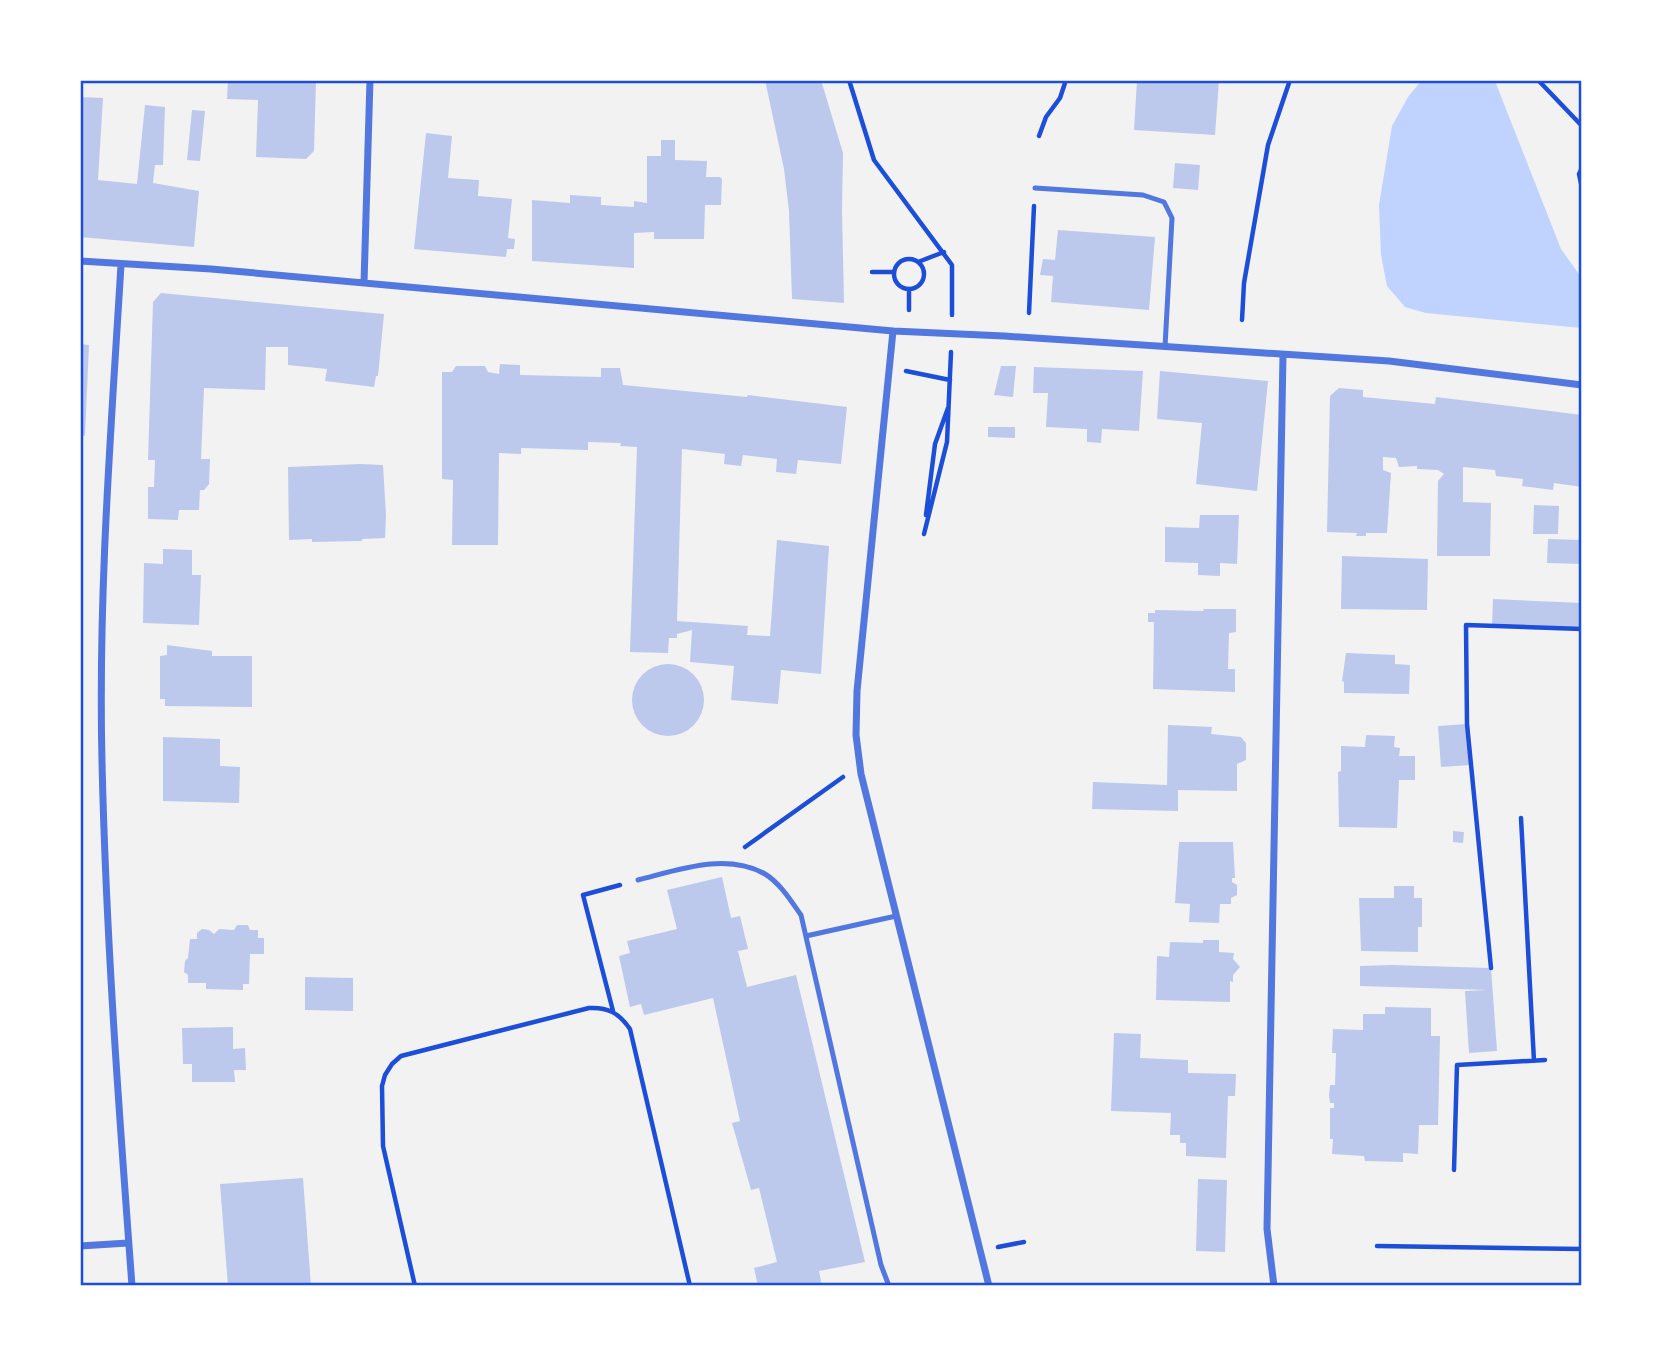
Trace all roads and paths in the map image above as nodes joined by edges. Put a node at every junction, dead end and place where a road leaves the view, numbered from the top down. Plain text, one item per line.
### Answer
1 (370, 80) edge
2 (849, 80) edge
3 (1066, 80) edge
4 (1290, 80) edge
5 (1538, 80) edge
6 (1581, 126) edge
7 (1039, 136) dead end
8 (1581, 168) edge
9 (1035, 188) joint
10 (1581, 188) edge
11 (944, 252) junction
12 (80, 261) edge
13 (918, 262) junction
14 (121, 265) junction
15 (872, 272) dead end
16 (894, 272) junction
17 (363, 283) junction
18 (909, 289) junction
19 (909, 310) dead end
20 (952, 311) dead end
21 (1029, 313) dead end
22 (1242, 320) dead end
23 (893, 331) junction
24 (951, 333) junction
25 (1165, 347) junction
26 (1283, 355) junction
27 (889, 368) junction
28 (950, 380) junction
29 (1581, 385) edge
30 (949, 404) junction
31 (1581, 629) edge
32 (859, 765) junction
33 (1521, 818) dead end
34 (722, 864) junction
35 (638, 880) joint
36 (896, 916) junction
37 (806, 936) junction
38 (1491, 968) dead end
39 (613, 1012) junction
40 (1545, 1060) dead end
41 (1534, 1061) junction
42 (1454, 1170) dead end
43 (128, 1243) junction
44 (80, 1246) edge
45 (1377, 1246) dead end
46 (1581, 1249) edge
47 (132, 1286) edge
48 (415, 1286) edge
49 (690, 1286) edge
50 (889, 1286) edge
51 (989, 1286) edge
52 (1274, 1286) edge

1 - 17 street
2 - 11 path
3 - 7 path
4 - 22 path
5 - 6 path
8 - 10 path
9 - 21 path
9 - 25 lane
11 - 13 path
11 - 20 path
12 - 14 street
13 - 16 path
13 - 18 path
14 - 17 street
14 - 43 street
15 - 16 path
16 - 18 path
17 - 23 street
18 - 19 path
23 - 24 street
23 - 27 street
24 - 25 street
24 - 28 path
25 - 26 street
26 - 29 street
26 - 52 street
27 - 28 path
27 - 32 street
28 - 30 path
30 - 30 path
31 - 38 path
32 - 34 path
32 - 36 street
33 - 41 path
34 - 35 lane
34 - 37 lane
35 - 39 path
36 - 37 lane
36 - 51 street
37 - 50 lane
39 - 48 path
39 - 49 path
40 - 41 path
41 - 42 path
43 - 44 street
43 - 47 street
45 - 46 path

